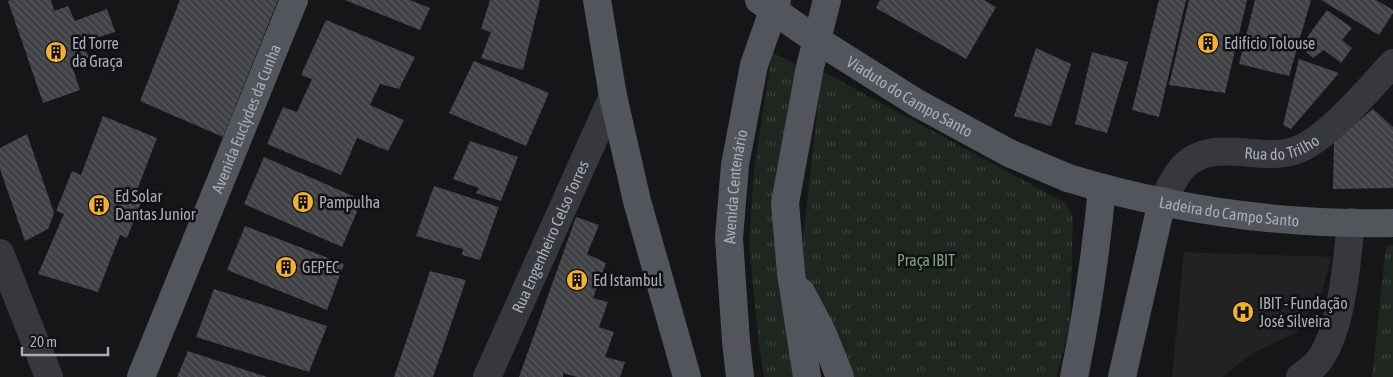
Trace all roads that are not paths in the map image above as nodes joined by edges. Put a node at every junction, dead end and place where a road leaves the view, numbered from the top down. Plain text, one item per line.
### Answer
1 (294, 0) edge
2 (597, 0) edge
3 (827, 0) edge
4 (769, 6) edge
5 (1393, 63) edge
6 (613, 96) junction
7 (1068, 178) joint
8 (1102, 188) junction
9 (1162, 202) junction
10 (1351, 222) junction
11 (1393, 223) edge
12 (0, 253) edge
13 (791, 273) junction
14 (49, 377) edge
15 (141, 377) edge
16 (488, 377) edge
17 (687, 377) edge
18 (740, 377) edge
19 (807, 377) edge
20 (840, 377) edge
21 (1074, 377) edge
22 (1122, 377) edge
23 (1300, 377) edge

1 - 15 main road, Avenida Euclydes da Cunha
2 - 6 main road
3 - 13 main road
4 - 7 main road, Viaduto do Campo Santo, bridge
4 - 18 main road, Avenida Centenário
5 - 9 street, Rua do Trilho
6 - 16 street, Rua Engenheiro Celso Torres
6 - 17 main road
7 - 8 main road, Ladeira do Campo Santo
8 - 9 main road, Ladeira do Campo Santo
8 - 21 main road
9 - 10 main road, Ladeira do Campo Santo
9 - 22 main road
10 - 11 main road, Ladeira do Campo Santo
10 - 23 street
12 - 14 street
13 - 19 main road
13 - 20 main road

